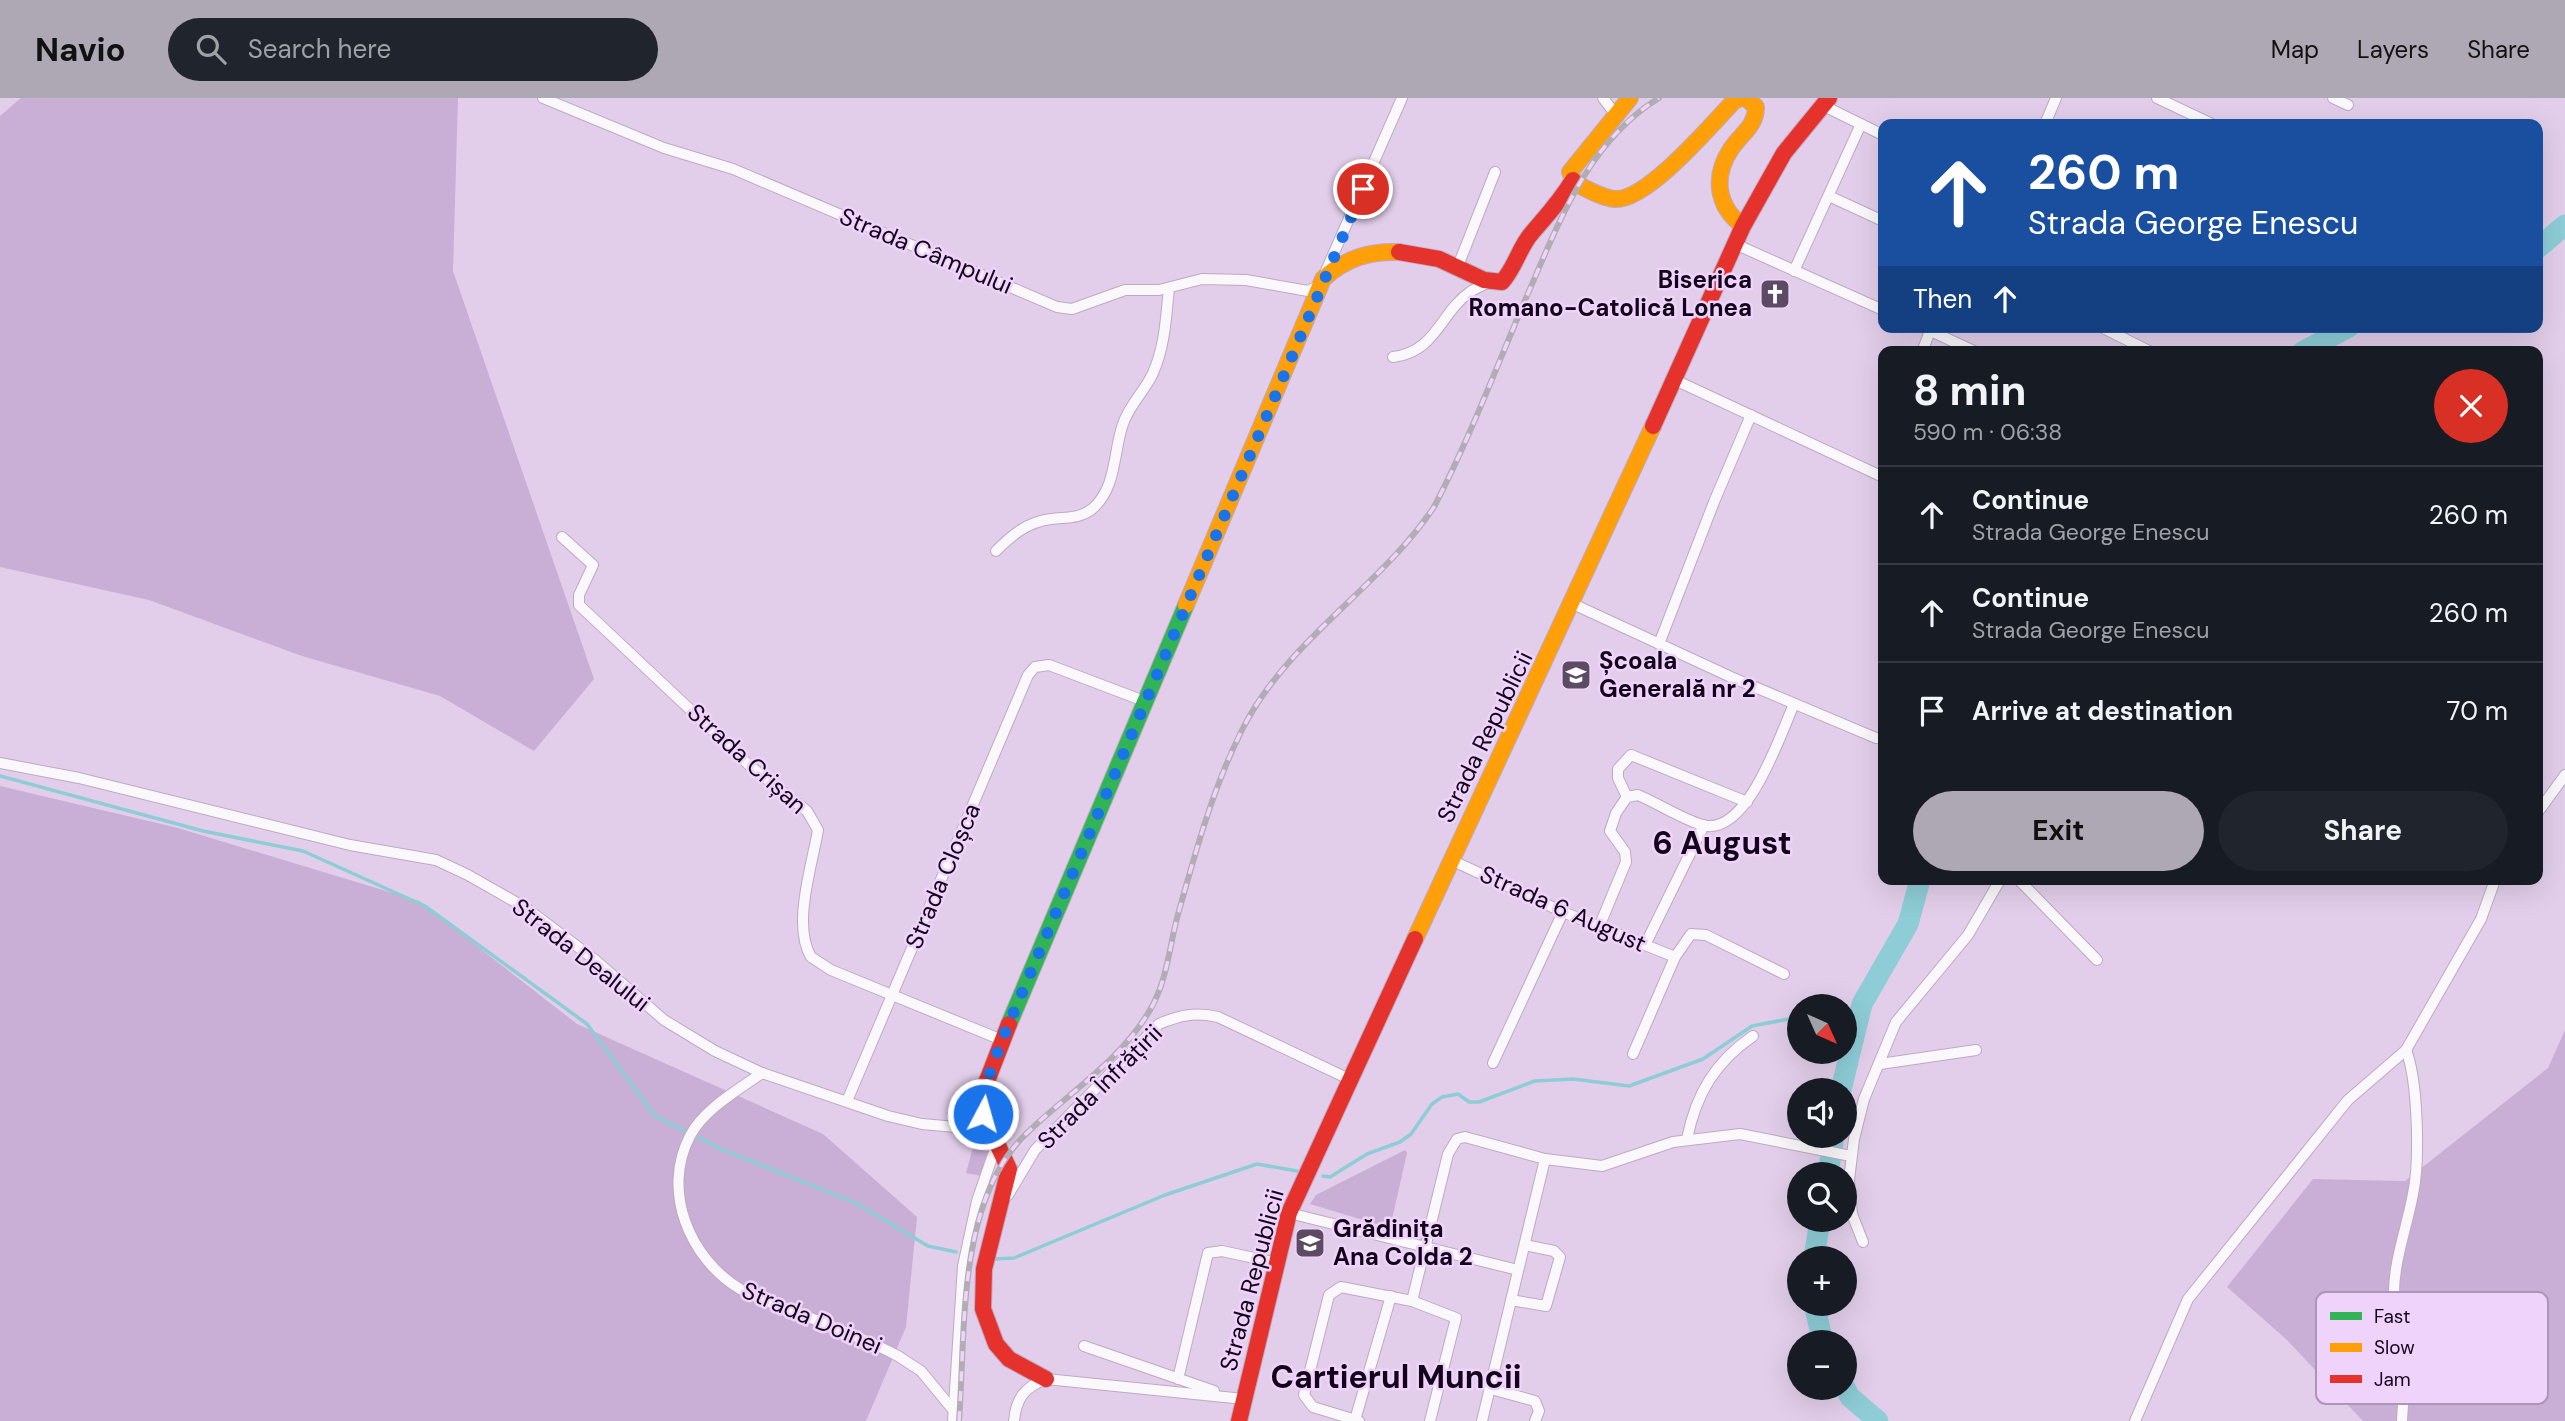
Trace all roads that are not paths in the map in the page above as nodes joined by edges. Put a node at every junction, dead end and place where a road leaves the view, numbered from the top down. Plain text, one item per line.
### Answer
1 (543, 98) edge
2 (1402, 98) edge
3 (1603, 98) edge
4 (1630, 98) edge
5 (1743, 98) edge
6 (2056, 98) edge
7 (2157, 98) edge
8 (2333, 98) edge
9 (1825, 102) edge
10 (2348, 105) dead end
11 (1616, 115) junction
12 (2047, 119) edge
13 (2201, 119) edge
14 (1861, 124) junction
15 (1878, 132) edge
16 (1494, 172) dead end
17 (1573, 180) junction
18 (1829, 196) junction
19 (1878, 219) edge
20 (1744, 226) junction
21 (1735, 244) junction
22 (1458, 266) junction
23 (1794, 271) junction
24 (1490, 282) junction
25 (1320, 286) junction
26 (1169, 289) junction
27 (1878, 308) edge
28 (1935, 333) edge
29 (2113, 333) edge
30 (1963, 346) edge
31 (2139, 346) edge
32 (1393, 357) dead end
33 (1675, 380) junction
34 (1751, 415) junction
35 (1878, 475) edge
36 (562, 537) dead end
37 (996, 551) dead end
38 (1573, 604) junction
39 (1659, 644) junction
40 (1144, 701) junction
41 (1794, 704) junction
42 (1876, 737) dead end
43 (0, 763) edge
44 (2565, 775) edge
45 (1627, 797) junction
46 (1747, 802) junction
47 (2543, 805) edge
48 (1704, 825) junction
49 (1451, 860) junction
50 (1997, 885) edge
51 (2023, 885) edge
52 (2493, 885) edge
53 (1563, 912) junction
54 (1599, 927) junction
55 (1645, 945) junction
56 (1675, 957) junction
57 (2097, 960) dead end
58 (1784, 974) dead end
59 (892, 993) junction
60 (1753, 1036) dead end
61 (1002, 1040) junction
62 (1976, 1050) dead end
63 (2406, 1050) junction
64 (1633, 1054) dead end
65 (1493, 1063) dead end
66 (1880, 1064) junction
67 (762, 1073) junction
68 (1349, 1079) junction
69 (847, 1101) junction
70 (994, 1135) junction
71 (1687, 1139) junction
72 (1851, 1156) junction
73 (1545, 1159) junction
74 (997, 1213) junction
75 (1289, 1213) junction
76 (1864, 1242) dead end
77 (1525, 1245) junction
78 (1427, 1248) junction
79 (1277, 1263) junction
80 (1518, 1270) junction
81 (2394, 1292) edge
82 (1391, 1296) junction
83 (1511, 1300) junction
84 (1412, 1301) junction
85 (1084, 1346) dead end
86 (1046, 1379) junction
87 (1178, 1379) junction
88 (1491, 1389) junction
89 (1237, 1398) junction
90 (953, 1416) edge
91 (1357, 1420) edge
92 (1014, 1421) edge
93 (1239, 1421) edge
94 (1430, 1421) edge
95 (1482, 1421) edge
96 (1535, 1421) edge
97 (2135, 1421) edge

1 - 26 street, Strada Câmpului
2 - 25 street
3 - 11 street
4 - 11 street
5 - 17 street
5 - 20 street
6 - 12 street
7 - 13 street
8 - 10 street
9 - 14 street
9 - 20 street, Strada Republicii
11 - 17 street
14 - 15 street
14 - 18 street
16 - 22 street
17 - 24 street
18 - 19 street
18 - 23 street
20 - 21 street, Strada Republicii
21 - 23 street
21 - 33 street, Strada Republicii
22 - 24 street
22 - 25 street
23 - 27 street
24 - 32 street
25 - 26 street, Strada Câmpului
25 - 40 street
26 - 37 street
28 - 30 street
29 - 31 street
33 - 34 street
33 - 38 street, Strada Republicii
34 - 35 street
34 - 39 street
36 - 59 street, Strada Crișan
38 - 39 street
38 - 49 street, Strada Republicii
39 - 41 street
40 - 59 street, Strada Cloșca
40 - 61 street
41 - 42 street
41 - 46 street
43 - 67 street, Strada Dealului
44 - 47 street
45 - 46 street
45 - 48 street
45 - 54 street
46 - 48 street
48 - 55 street
49 - 53 street, Strada 6 August
49 - 68 street, Strada Republicii
50 - 66 street
51 - 57 street
52 - 63 street
53 - 54 street, Strada 6 August
53 - 65 street
54 - 55 street, Strada 6 August
55 - 56 street, Strada 6 August
56 - 58 street
56 - 64 street
59 - 61 street, Strada Crișan
59 - 69 street, Strada Cloșca
60 - 71 street
61 - 70 street
62 - 66 street
63 - 81 street
63 - 97 street
66 - 72 street
67 - 69 street, Strada Dealului
67 - 90 street, Strada Doinei
68 - 74 street, Strada Înfrățirii
68 - 75 street, Strada Republicii
69 - 70 street, Strada Dealului
70 - 74 street
70 - 90 street
71 - 72 street
71 - 73 street
72 - 76 street
73 - 77 street
73 - 78 street
74 - 86 street
75 - 78 street
75 - 79 street, Strada Republicii
77 - 80 street
77 - 83 street
78 - 80 street
78 - 84 street
79 - 87 street
79 - 89 street, Strada Republicii
80 - 83 street
82 - 84 street
82 - 91 street
82 - 91 street
83 - 88 street
84 - 94 street
85 - 87 street
86 - 89 street
86 - 92 street
87 - 89 street
88 - 95 street
88 - 96 street
89 - 93 street, Strada Republicii

